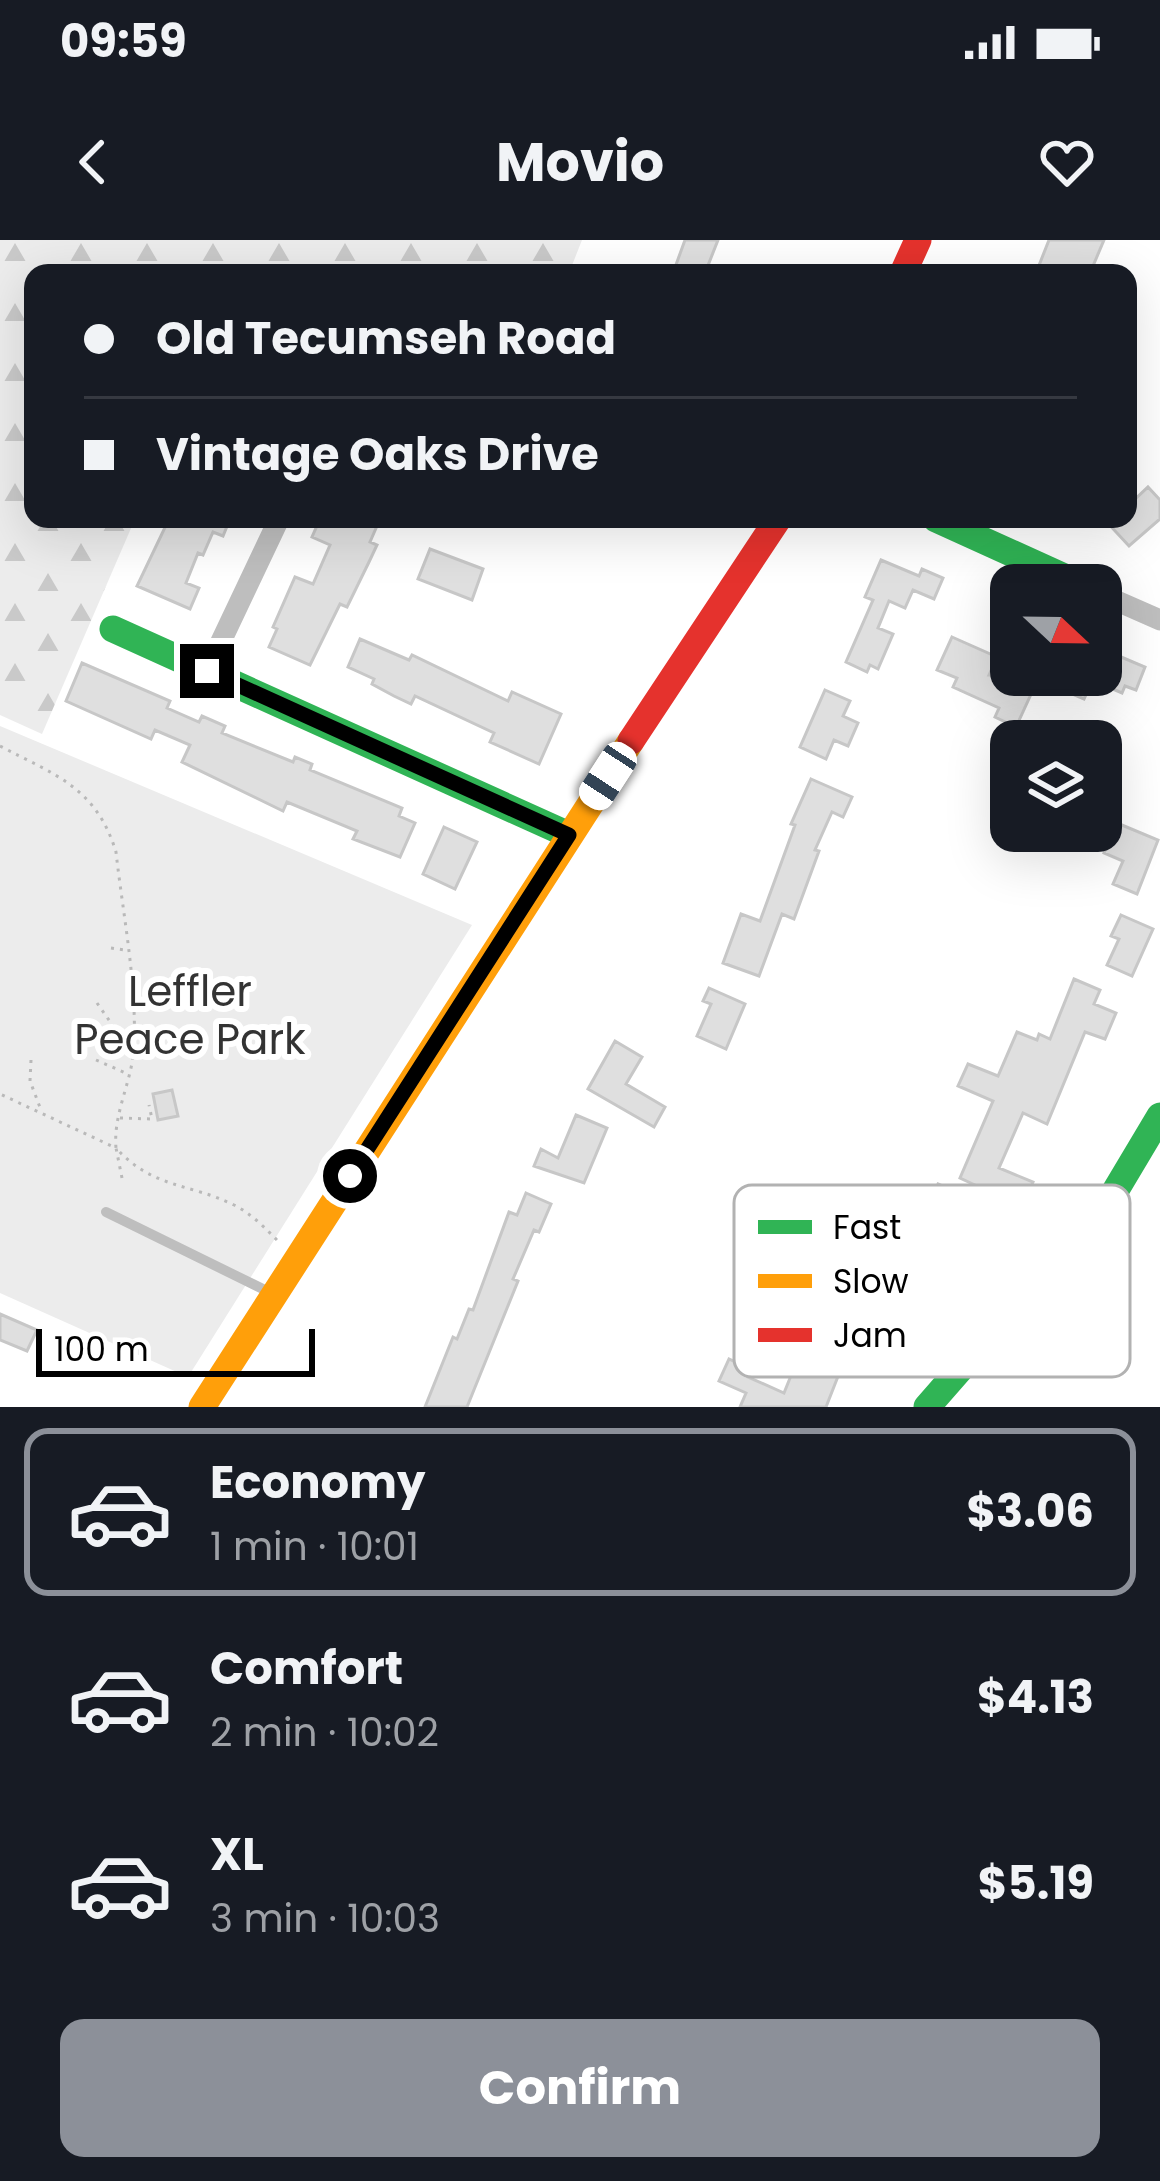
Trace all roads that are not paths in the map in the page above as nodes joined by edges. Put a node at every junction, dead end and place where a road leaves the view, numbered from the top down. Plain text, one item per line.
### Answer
1 (274, 528) edge
2 (772, 528) edge
3 (956, 528) edge
4 (1036, 564) edge
5 (1122, 603) edge
6 (1160, 620) edge
7 (113, 628) dead end
8 (207, 671) junction
9 (569, 835) junction
10 (1160, 1116) edge
11 (1119, 1185) edge
12 (106, 1212) dead end
13 (274, 1294) junction
14 (953, 1377) edge
15 (202, 1407) edge
16 (927, 1407) edge

1 - 8 street
2 - 9 main road
3 - 4 main road
5 - 6 street
7 - 8 main road
8 - 9 main road
9 - 13 main road
10 - 11 main road
12 - 13 lane
13 - 15 main road
14 - 16 main road

